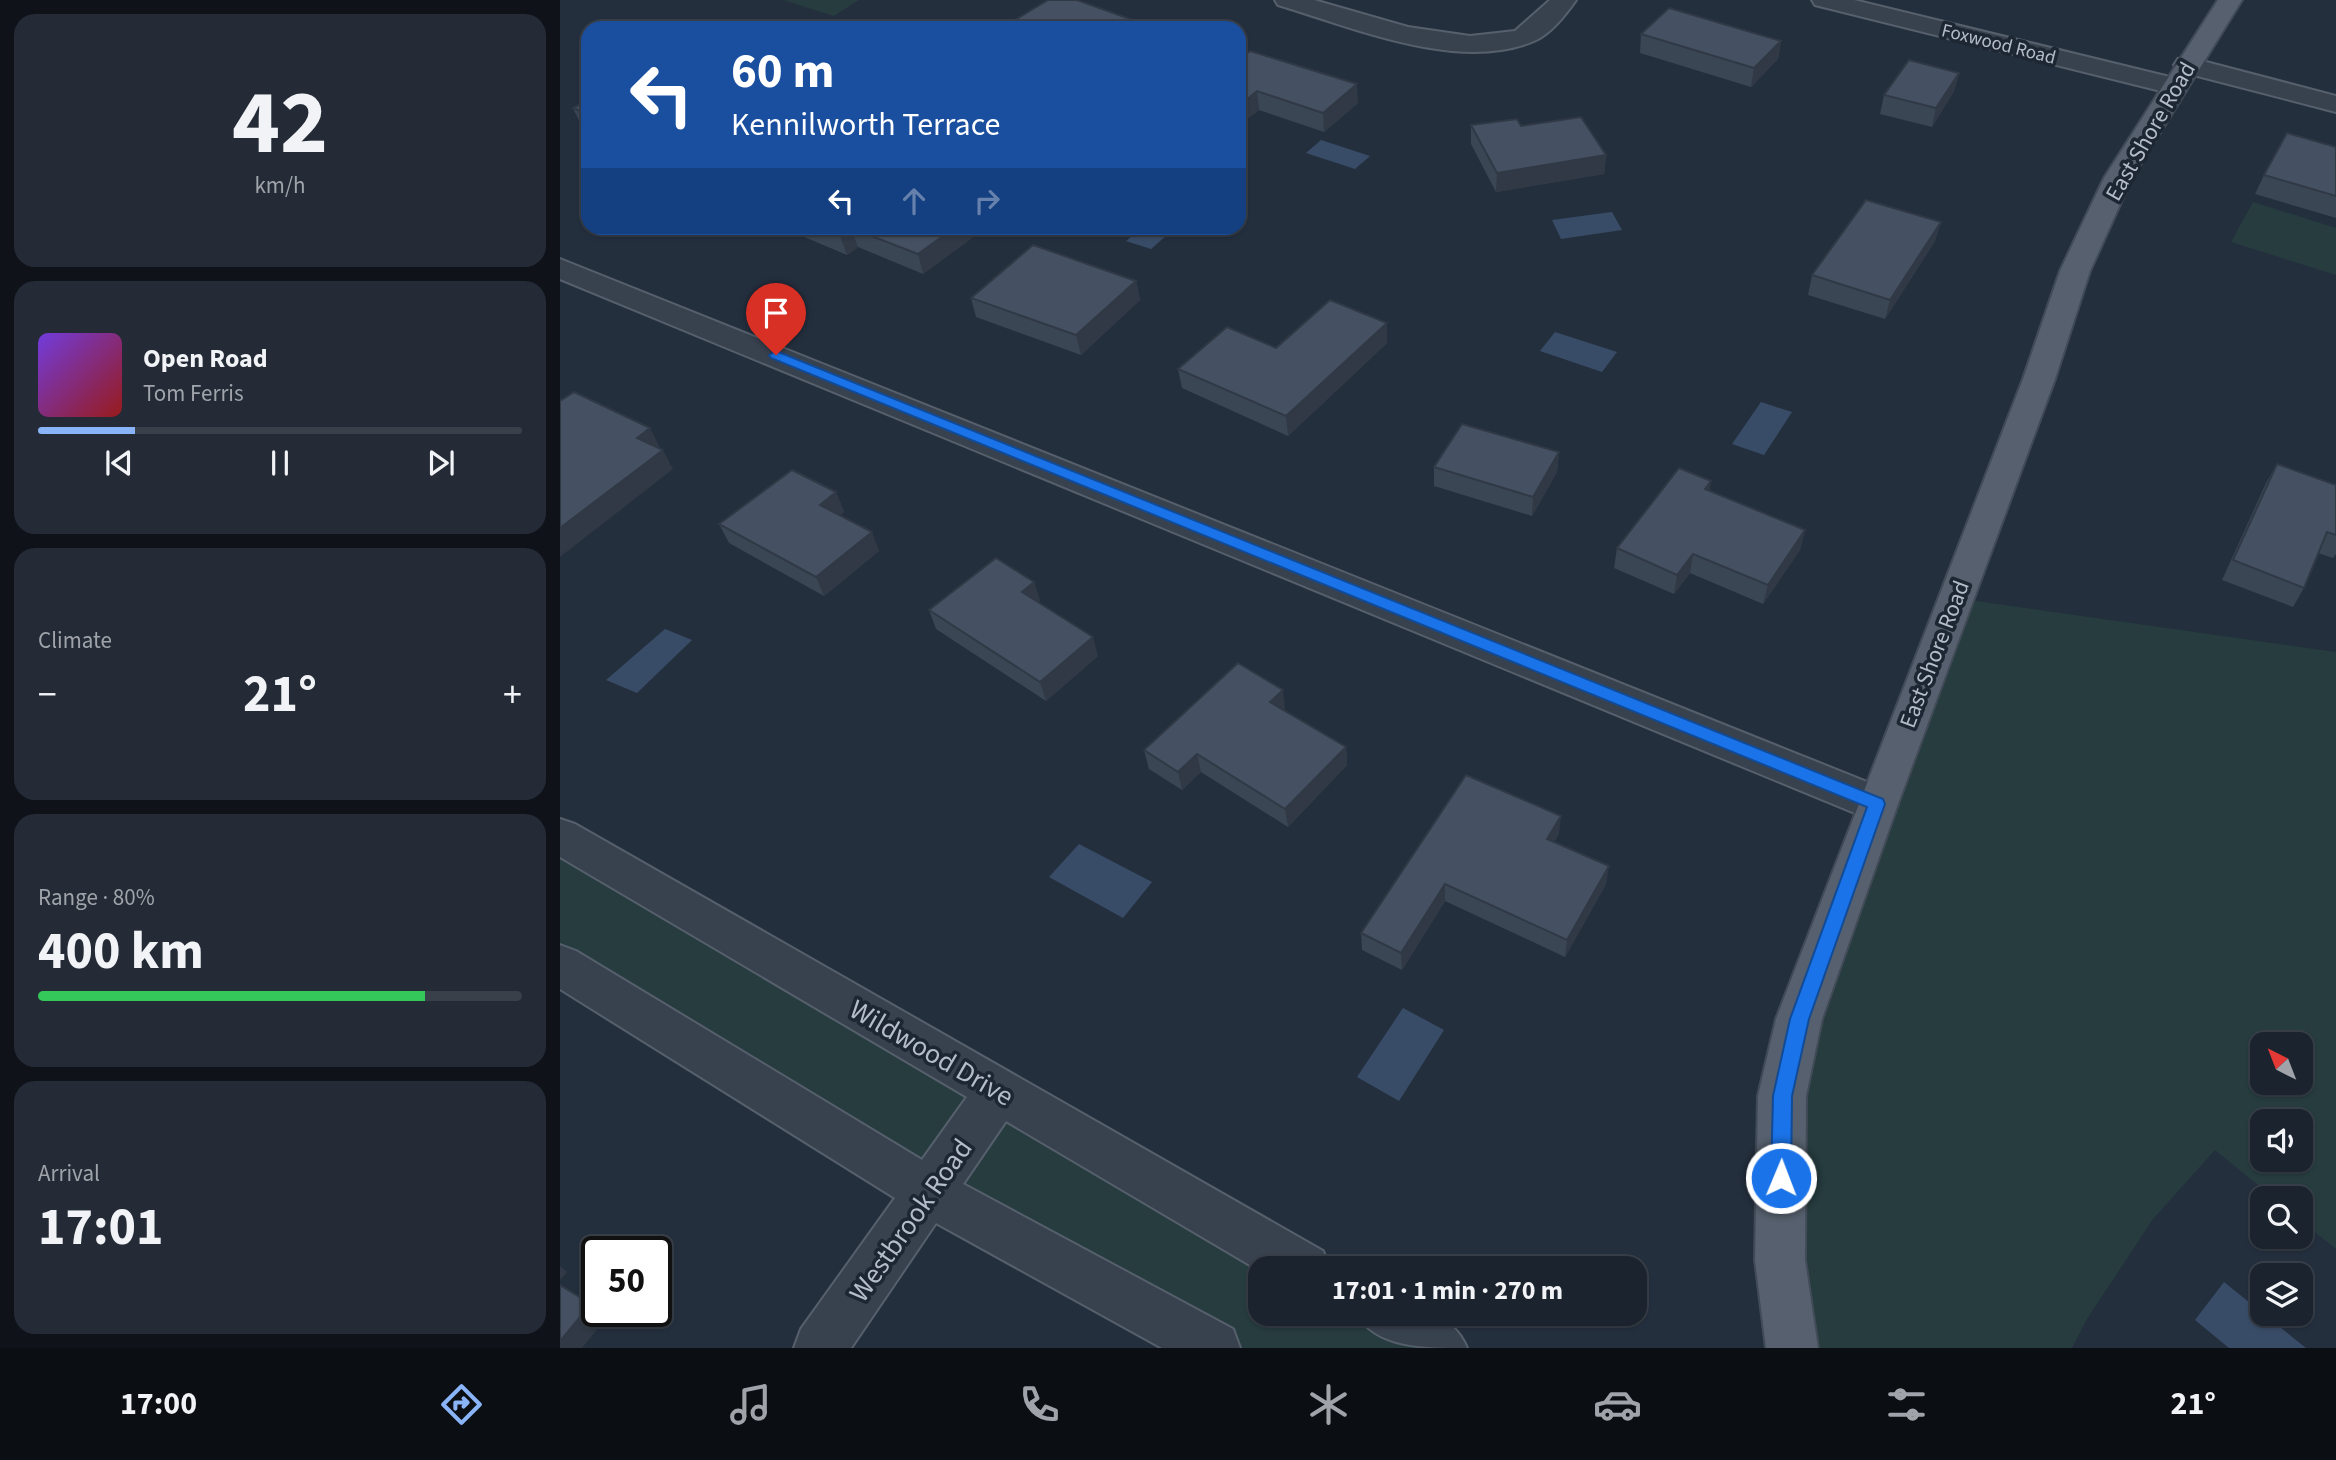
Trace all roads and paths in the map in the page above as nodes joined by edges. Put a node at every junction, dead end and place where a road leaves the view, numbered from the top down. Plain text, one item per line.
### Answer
1 (1287, 0) edge
2 (1564, 0) edge
3 (1824, 0) edge
4 (2230, 0) edge
5 (2180, 76) junction
6 (2336, 104) edge
7 (560, 268) edge
8 (1877, 804) junction
9 (560, 836) edge
10 (560, 965) edge
11 (999, 1091) junction
12 (929, 1192) junction
13 (1283, 1256) edge
14 (1403, 1326) edge
15 (820, 1348) edge
16 (1214, 1348) edge
17 (1441, 1348) edge
18 (1793, 1348) edge

1 - 2 street
3 - 5 street, Foxwood Road
4 - 5 main road, East Shore Road
5 - 6 street, Foxwood Road
5 - 8 main road, East Shore Road
7 - 8 street
8 - 18 main road, East Shore Road
9 - 11 street, Wildwood Drive
10 - 12 street
11 - 12 street, Westbrook Road
11 - 13 street, Wildwood Drive
12 - 15 street, Westbrook Road
12 - 16 street
14 - 17 street

